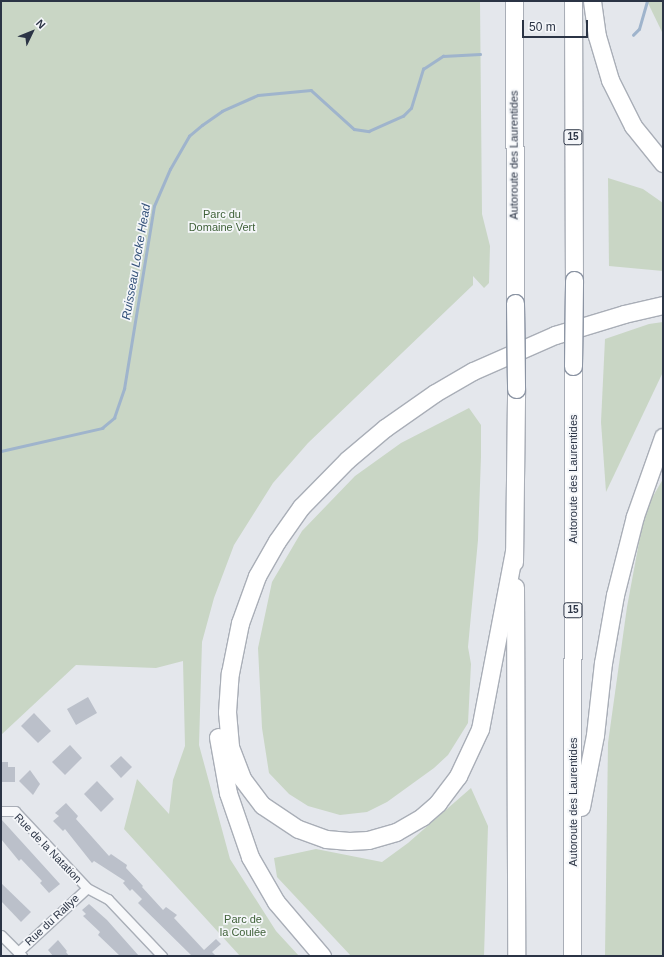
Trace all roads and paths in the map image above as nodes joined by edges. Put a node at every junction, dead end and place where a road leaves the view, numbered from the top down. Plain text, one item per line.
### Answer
1 (514, 1) edge
2 (573, 1) edge
3 (592, 1) edge
4 (663, 163) edge
5 (663, 294) edge
6 (663, 305) edge
7 (663, 437) edge
8 (514, 552) junction
9 (1, 811) edge
10 (573, 847) junction
11 (87, 888) junction
12 (1, 935) edge
13 (20, 954) edge
14 (162, 956) edge
15 (322, 956) edge
16 (516, 956) edge
17 (572, 956) edge

1 - 8 highway, Autoroute des Laurentides, bridge
2 - 10 highway, Autoroute des Laurentides / 15, bridge
3 - 4 highway
5 - 15 highway
6 - 8 highway
7 - 10 highway
8 - 16 highway, Autoroute des Laurentides
9 - 11 street, Rue de la Natation
10 - 17 highway, Autoroute des Laurentides / 15
11 - 13 street, Rue du Rallye
11 - 14 street, Rue de la Natation
12 - 13 street

